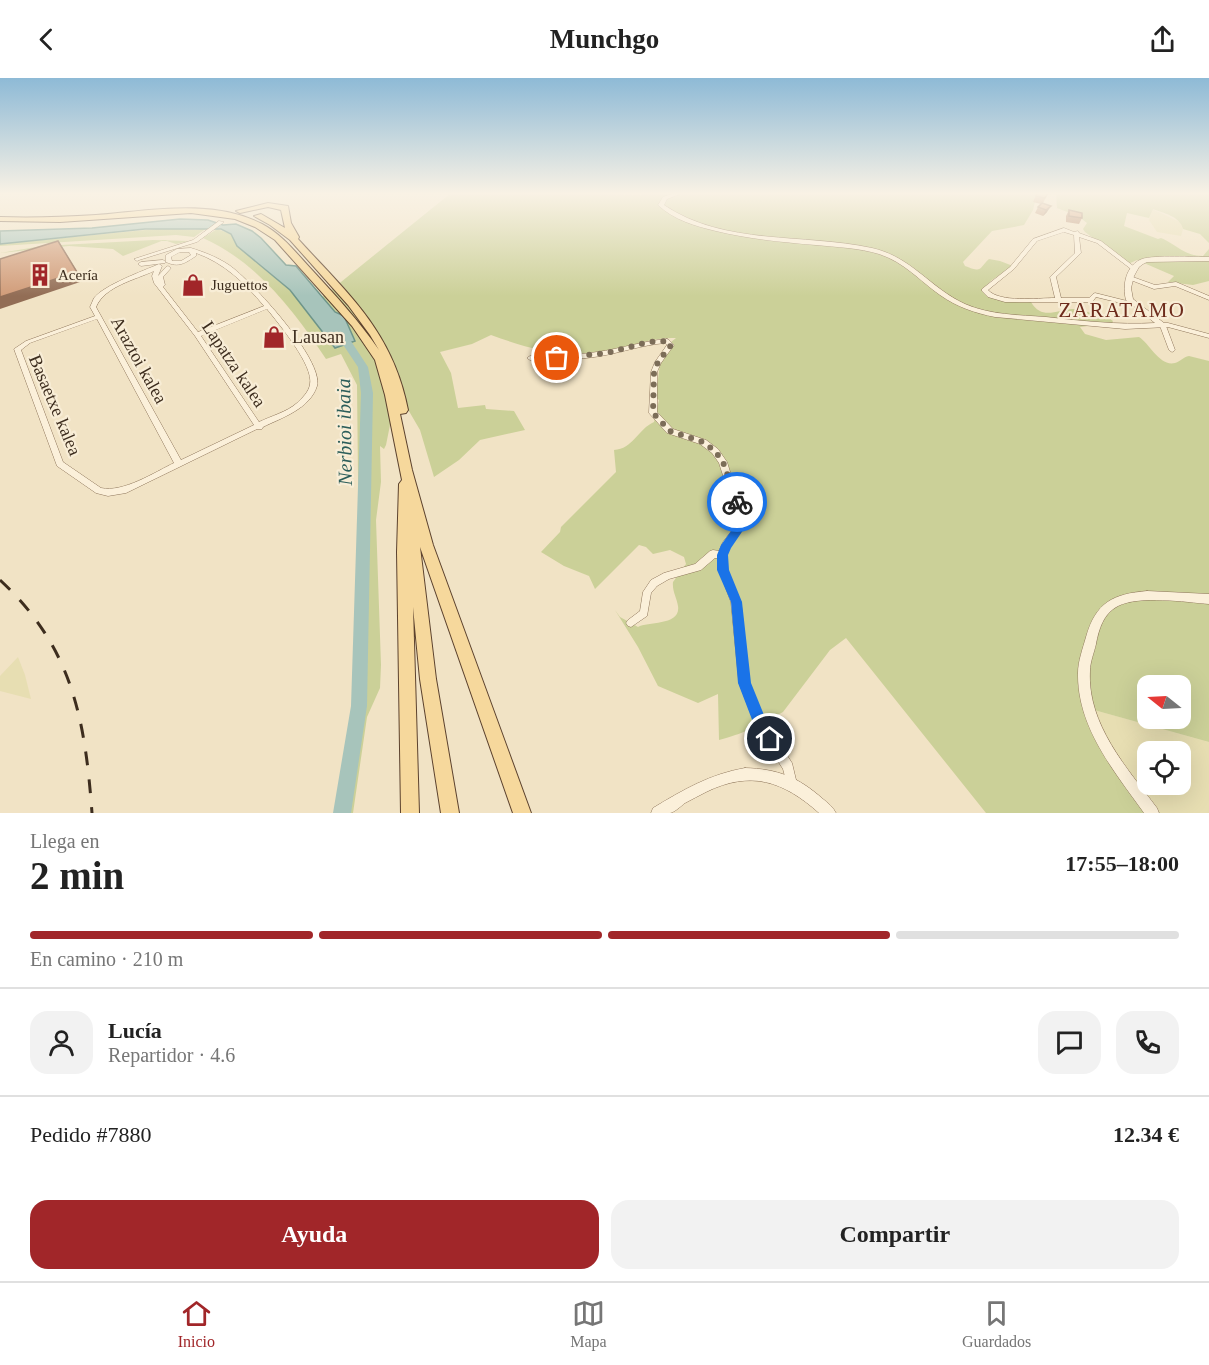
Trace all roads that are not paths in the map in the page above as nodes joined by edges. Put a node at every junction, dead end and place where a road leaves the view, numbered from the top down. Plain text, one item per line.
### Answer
1 (215, 227) edge
2 (251, 227) edge
3 (263, 227) edge
4 (279, 227) edge
5 (289, 227) edge
6 (712, 227) edge
7 (1076, 232) junction
8 (192, 242) junction
9 (298, 244) junction
10 (194, 251) junction
11 (175, 252) junction
12 (190, 260) junction
13 (215, 260) junction
14 (1209, 260) edge
15 (164, 264) junction
16 (300, 264) junction
17 (1133, 268) junction
18 (156, 272) junction
19 (1130, 278) junction
20 (124, 282) junction
21 (157, 282) junction
22 (163, 289) junction
23 (1209, 298) edge
24 (1058, 300) junction
25 (1133, 304) junction
26 (267, 307) junction
27 (97, 317) junction
28 (1164, 326) junction
29 (197, 335) junction
30 (1209, 336) edge
31 (1172, 350) dead end
32 (530, 358) dead end
33 (259, 427) junction
34 (179, 464) junction
35 (405, 470) junction
36 (722, 555) junction
37 (1209, 599) edge
38 (631, 623) dead end
39 (792, 784) junction
40 (410, 813) edge
41 (450, 813) edge
42 (522, 813) edge
43 (658, 813) edge
44 (828, 813) edge
45 (1152, 813) edge

1 - 8 street
2 - 16 main road
3 - 16 main road
4 - 9 main road
5 - 9 main road
6 - 28 street
7 - 17 street
7 - 24 street
7 - 24 street
8 - 10 street
8 - 11 street
8 - 15 street
9 - 35 main road
10 - 11 street
10 - 12 street
10 - 13 street
11 - 15 street
12 - 13 street
12 - 15 street
13 - 26 street
14 - 17 street
15 - 18 street
15 - 20 street
15 - 22 street
16 - 35 main road
17 - 19 street
18 - 20 street
18 - 21 street
19 - 23 street
19 - 25 street
20 - 21 street
20 - 27 street, Araztoi kalea
21 - 22 street, Lapatza kalea
22 - 29 street, Lapatza kalea
24 - 25 street
25 - 28 street
26 - 29 street
26 - 33 street
27 - 34 street, Araztoi kalea
27 - 34 street, Basaetxe kalea
28 - 30 street
28 - 31 street
29 - 33 street, Lapatza kalea
32 - 36 street
33 - 34 street
35 - 40 main road
35 - 41 main road
35 - 42 main road
36 - 38 street
36 - 39 street
37 - 45 street
39 - 43 street
39 - 44 street

